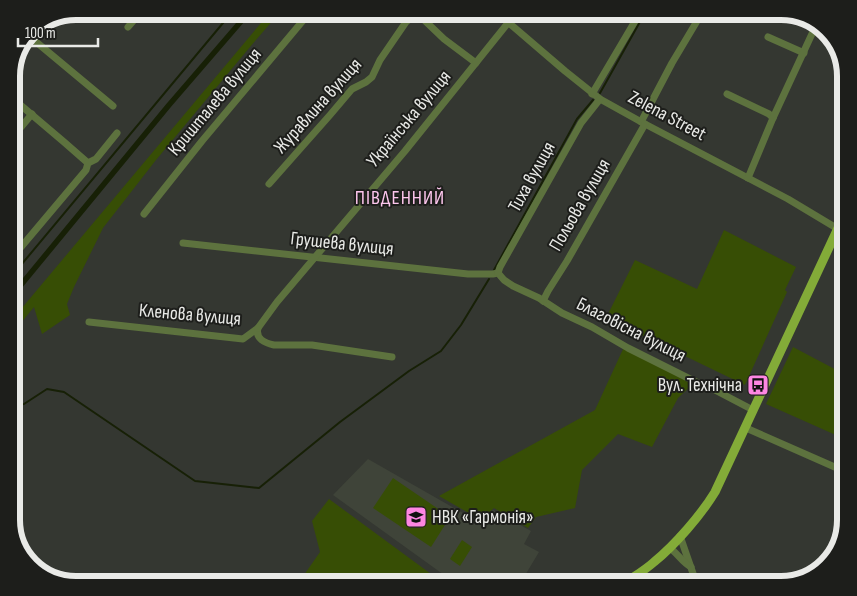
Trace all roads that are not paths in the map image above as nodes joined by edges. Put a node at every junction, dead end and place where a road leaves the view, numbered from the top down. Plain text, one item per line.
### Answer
1 (134, 20) edge
2 (304, 20) edge
3 (409, 20) edge
4 (424, 20) edge
5 (504, 20) edge
6 (635, 20) edge
7 (698, 20) edge
8 (508, 23) junction
9 (128, 27) dead end
10 (814, 31) edge
11 (768, 37) dead end
12 (33, 40) edge
13 (804, 53) junction
14 (476, 63) junction
15 (592, 94) junction
16 (727, 94) dead end
17 (600, 98) junction
18 (20, 105) edge
19 (113, 106) dead end
20 (32, 114) junction
21 (773, 118) junction
22 (643, 123) junction
23 (20, 128) edge
24 (117, 133) dead end
25 (88, 164) junction
26 (748, 178) junction
27 (269, 184) dead end
28 (144, 214) dead end
29 (837, 228) edge
30 (837, 231) edge
31 (183, 244) dead end
32 (20, 249) edge
33 (316, 257) junction
34 (498, 274) junction
35 (543, 300) junction
36 (89, 322) dead end
37 (258, 328) junction
38 (392, 357) dead end
39 (753, 410) junction
40 (746, 428) junction
41 (837, 468) edge
42 (680, 536) junction
43 (670, 548) junction
44 (691, 567) junction
45 (635, 576) edge
46 (694, 576) edge

1 - 9 street
2 - 28 street, Кришталева вулиця
3 - 27 street, Журавлина вулиця
4 - 14 street, Журавлина вулиця
5 - 8 street, Zelena Street
6 - 15 street
7 - 22 street, Польова вулиця
8 - 14 street, Українська вулиця
8 - 15 street, Zelena Street
10 - 13 street
11 - 13 street
12 - 19 street
13 - 21 street
14 - 33 street, Українська вулиця
15 - 17 street, Zelena Street
16 - 21 street
17 - 22 street, Zelena Street
17 - 34 street, Тиха вулиця
18 - 20 street
20 - 23 street
20 - 25 street
21 - 26 street
22 - 26 street, Zelena Street
22 - 35 street, Польова вулиця
24 - 25 street
25 - 32 street
26 - 29 street, Zelena Street
30 - 39 main road
31 - 33 street, Грушева вулиця
33 - 34 street, Грушева вулиця
33 - 37 street, Українська вулиця
34 - 35 street, Благовісна вулиця
35 - 39 street, Благовісна вулиця
36 - 37 street, Кленова вулиця
37 - 38 street, Кленова вулиця
39 - 40 main road
40 - 41 street
40 - 42 main road
42 - 43 main road
42 - 44 street
43 - 44 street
43 - 45 main road
44 - 46 street

